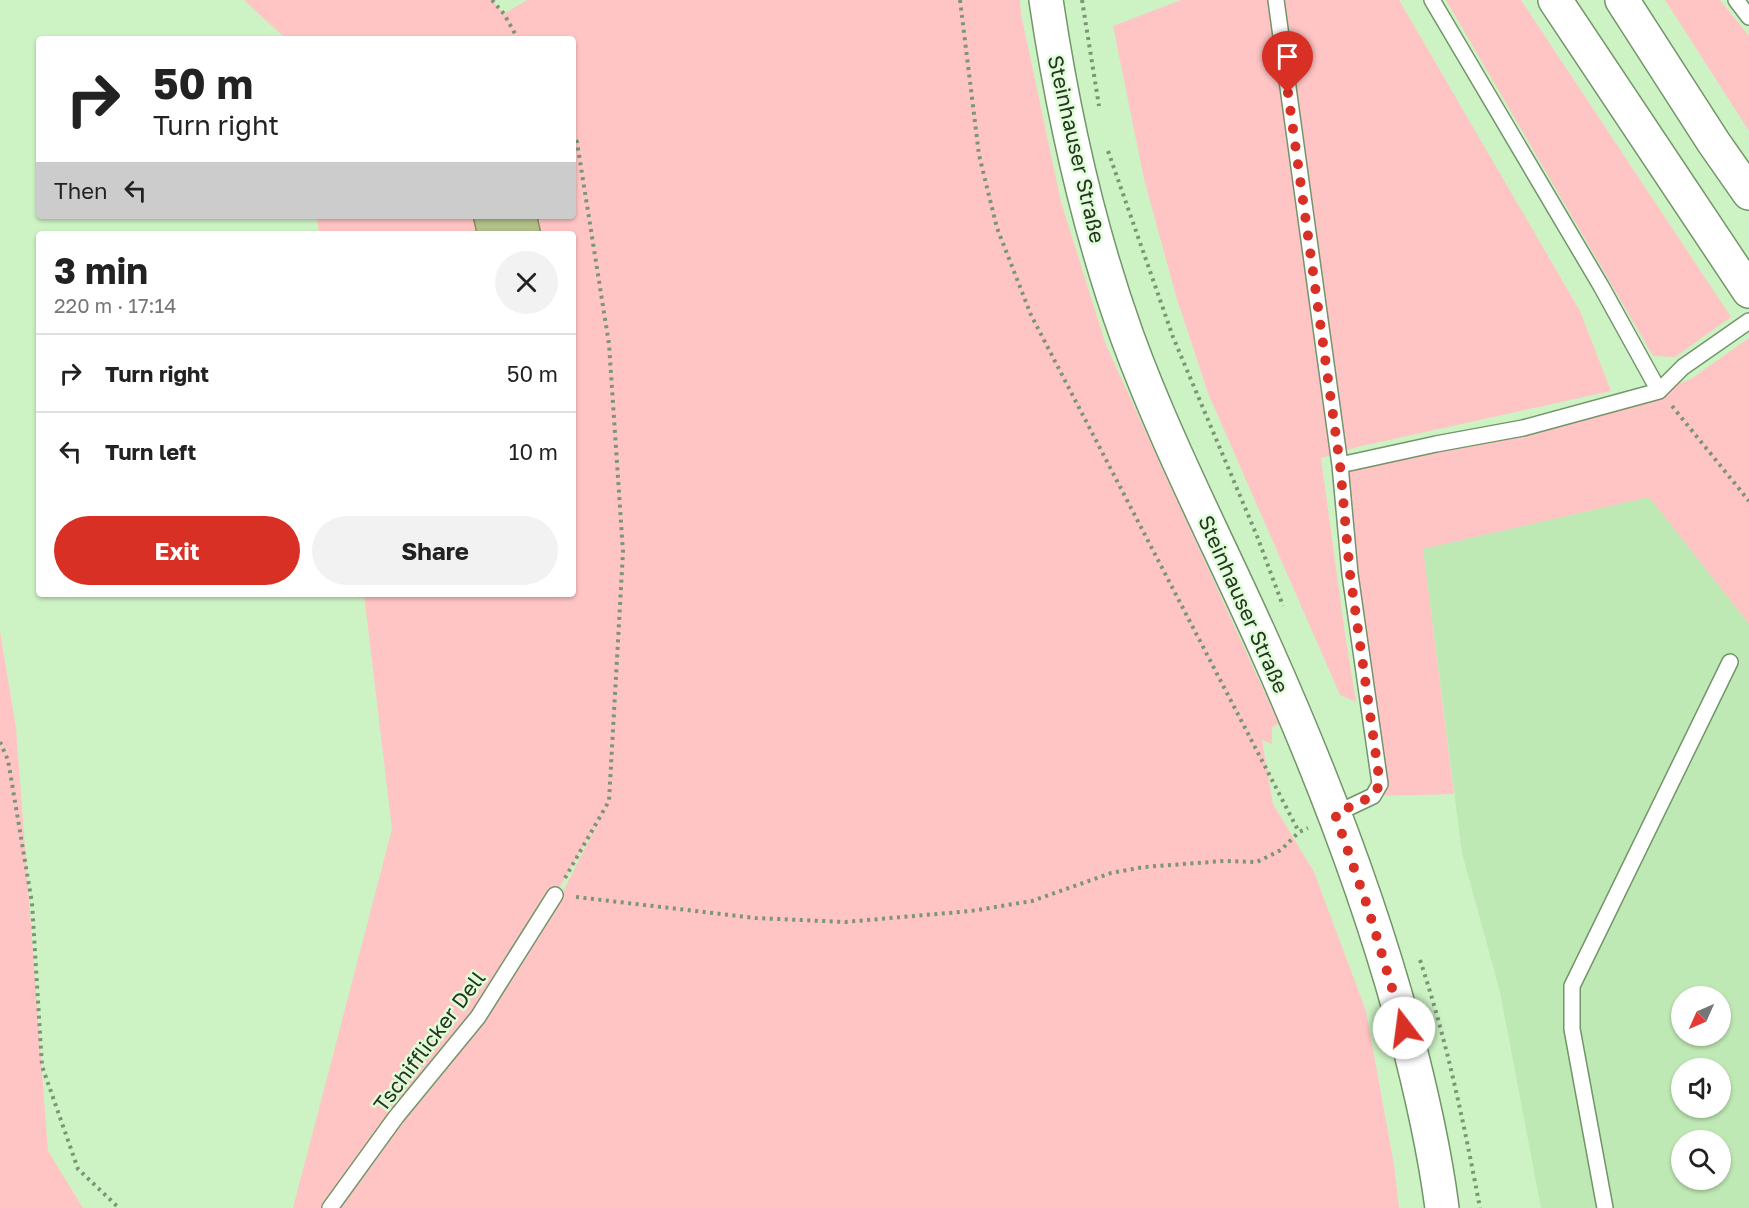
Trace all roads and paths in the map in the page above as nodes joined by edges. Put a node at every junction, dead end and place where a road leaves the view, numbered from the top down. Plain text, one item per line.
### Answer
1 (492, 0) edge
2 (960, 0) edge
3 (1046, 0) edge
4 (1082, 0) edge
5 (1276, 0) edge
6 (1432, 0) edge
7 (1555, 0) edge
8 (1622, 0) edge
9 (1736, 0) edge
10 (1749, 17) edge
11 (516, 36) edge
12 (1100, 116) dead end
13 (576, 140) edge
14 (1108, 150) dead end
15 (1749, 193) edge
16 (1749, 291) edge
17 (1749, 321) edge
18 (1659, 391) junction
19 (1340, 465) junction
20 (1749, 501) edge
21 (1286, 615) dead end
22 (1730, 662) dead end
23 (0, 742) edge
24 (1335, 814) junction
25 (555, 895) junction
26 (120, 1208) edge
27 (330, 1208) edge
28 (1442, 1208) edge
29 (1605, 1208) edge

1 - 11 path
2 - 25 path
3 - 24 main road, Steinhauser Straße
4 - 12 path
5 - 19 lane
6 - 18 lane
7 - 16 main road
8 - 15 main road
9 - 10 lane
13 - 25 path
14 - 21 path
17 - 18 lane
18 - 19 lane
18 - 20 path
19 - 24 lane
22 - 29 lane
23 - 26 path
24 - 28 main road, Steinhauser Straße
25 - 27 lane, Tschifflicker Dell

